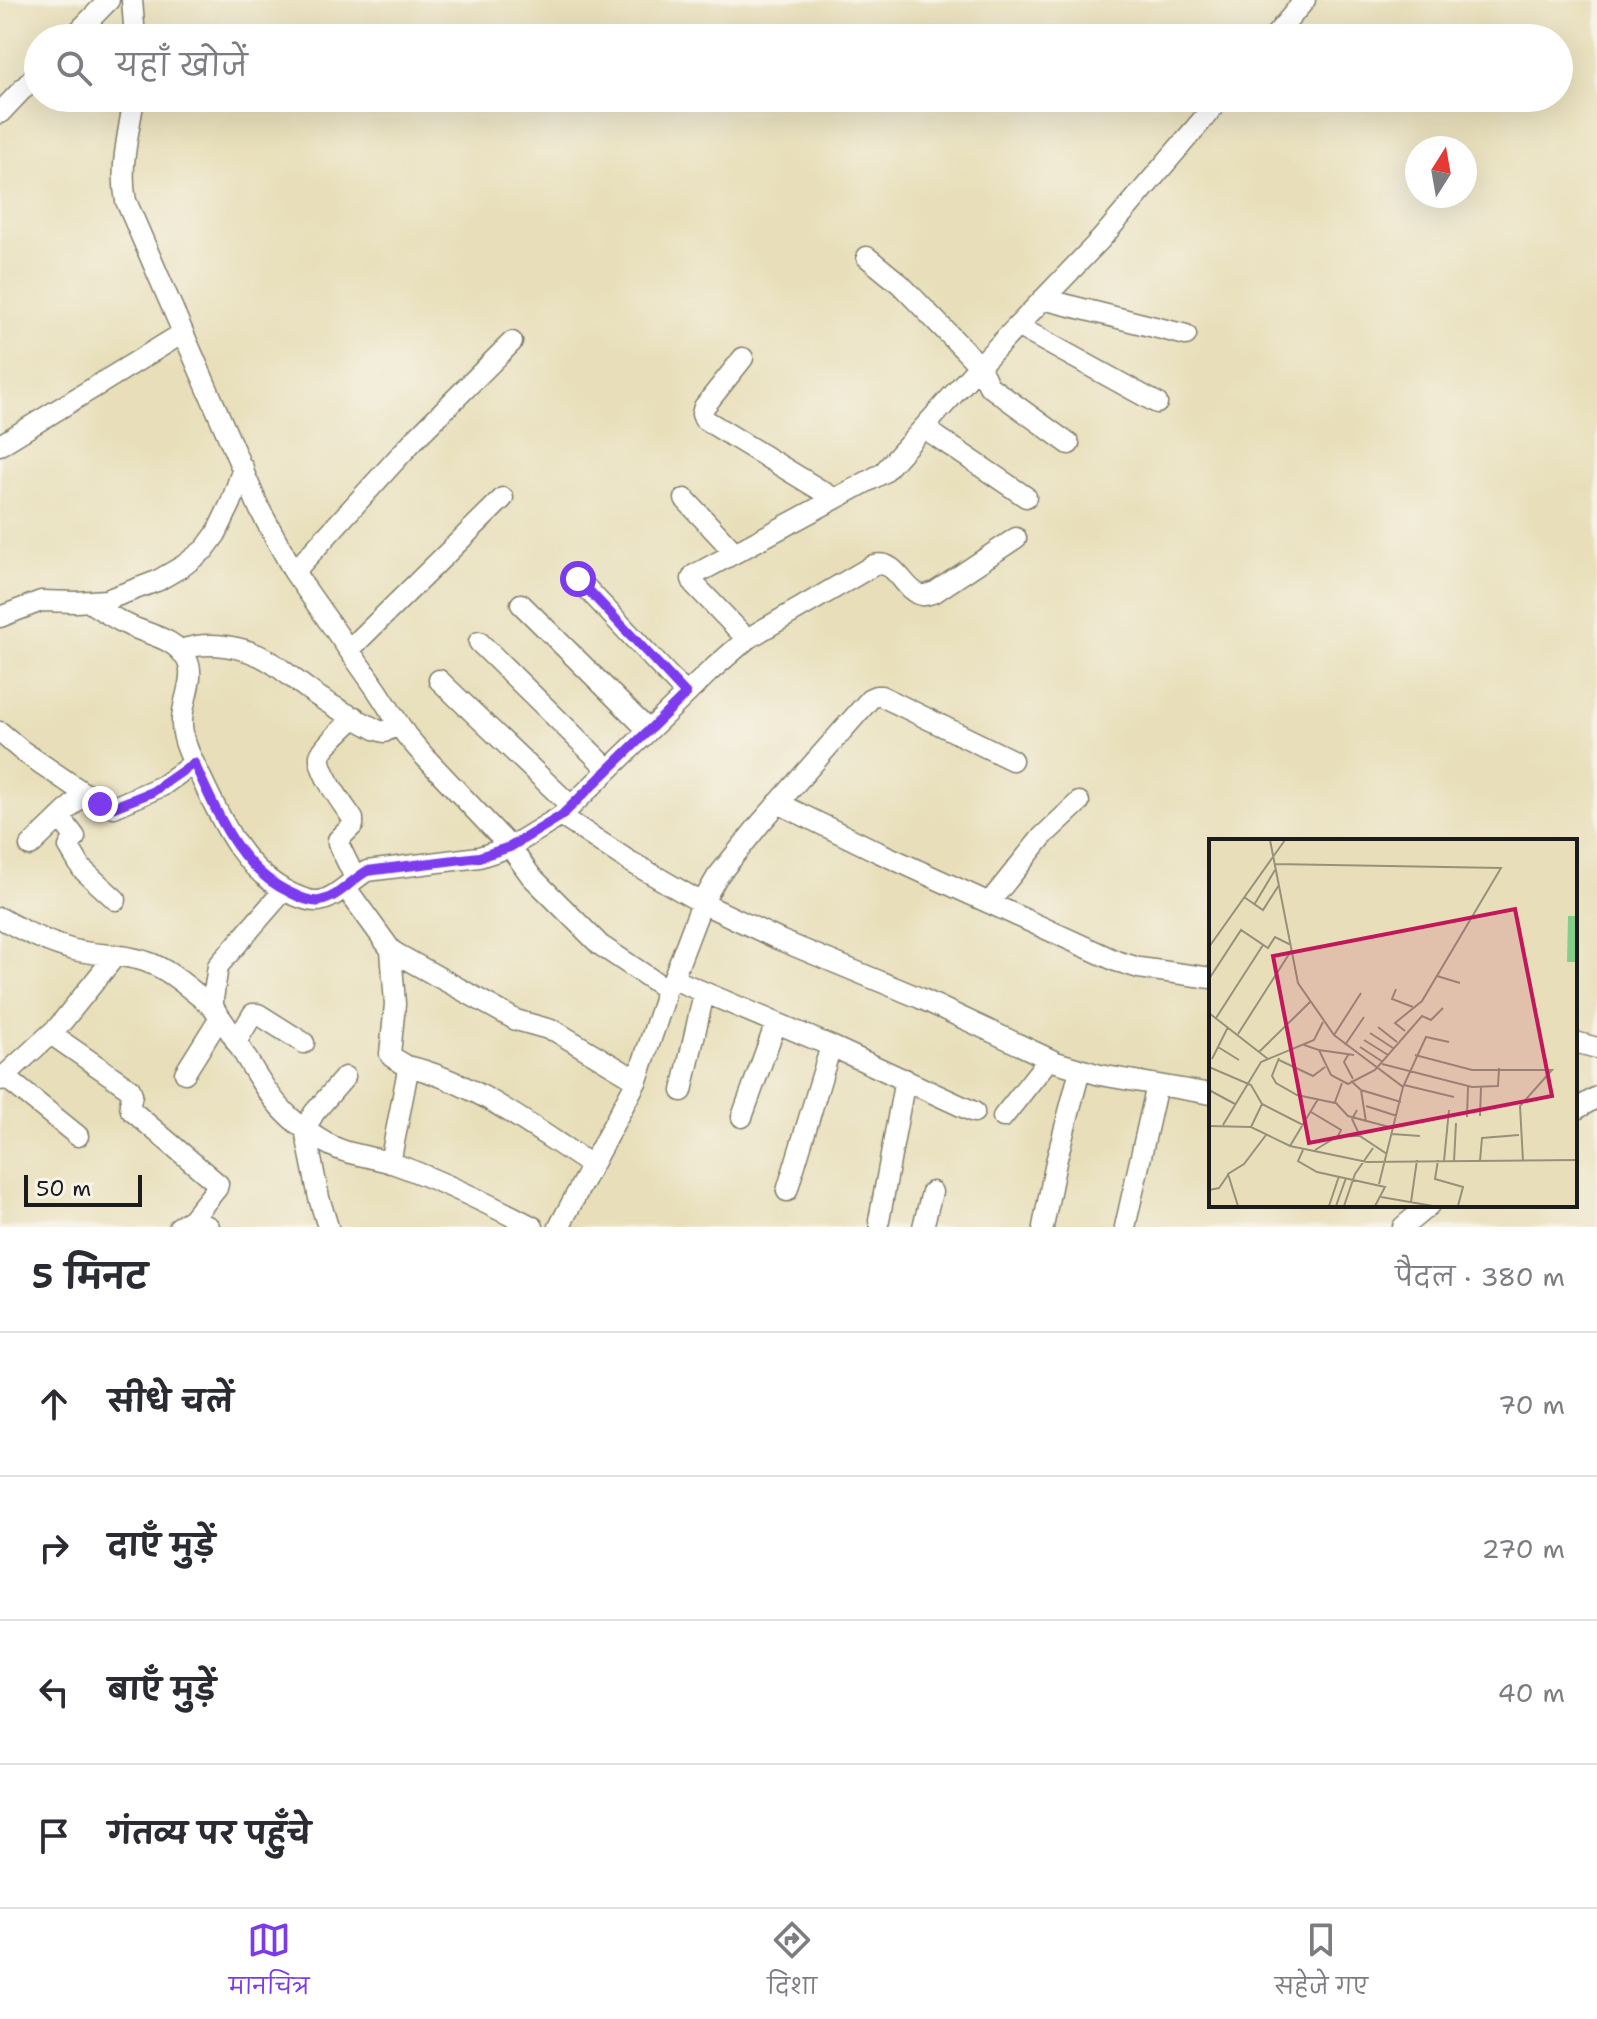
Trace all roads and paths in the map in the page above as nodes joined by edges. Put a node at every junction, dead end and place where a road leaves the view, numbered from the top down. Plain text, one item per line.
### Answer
1 (109, 0) edge
2 (132, 0) edge
3 (1305, 0) edge
4 (86, 24) edge
5 (134, 24) edge
6 (1285, 24) edge
7 (24, 88) edge
8 (132, 112) edge
9 (1209, 112) edge
10 (0, 113) edge
11 (867, 257) dead end
12 (1043, 299) junction
13 (1017, 326) junction
14 (183, 333) junction
15 (1186, 335) dead end
16 (512, 342) dead end
17 (743, 358) dead end
18 (979, 366) junction
19 (1157, 403) dead end
20 (924, 428) junction
21 (1069, 444) dead end
22 (0, 445) edge
23 (243, 468) junction
24 (1026, 497) dead end
25 (503, 498) dead end
26 (685, 499) dead end
27 (835, 499) junction
28 (1016, 538) dead end
29 (735, 553) junction
30 (294, 572) junction
31 (578, 579) dead end
32 (89, 602) junction
33 (521, 604) dead end
34 (0, 617) edge
35 (747, 639) junction
36 (479, 642) dead end
37 (181, 650) junction
38 (349, 650) junction
39 (439, 680) dead end
40 (686, 694) junction
41 (355, 717) junction
42 (399, 724) junction
43 (648, 730) junction
44 (0, 732) edge
45 (1012, 760) dead end
46 (194, 763) junction
47 (608, 769) junction
48 (85, 793) junction
49 (1079, 802) dead end
50 (778, 803) junction
51 (566, 811) junction
52 (60, 817) junction
53 (30, 846) dead end
54 (510, 847) junction
55 (350, 883) junction
56 (284, 890) junction
57 (116, 900) dead end
58 (702, 903) junction
59 (989, 903) junction
60 (0, 918) edge
61 (391, 950) junction
62 (116, 955) junction
63 (1209, 978) edge
64 (669, 985) junction
65 (704, 993) junction
66 (216, 1012) junction
67 (776, 1023) junction
68 (51, 1034) junction
69 (236, 1042) junction
70 (304, 1043) dead end
71 (1577, 1043) edge
72 (831, 1046) junction
73 (1597, 1048) edge
74 (1049, 1059) junction
75 (407, 1066) junction
76 (1080, 1070) junction
77 (185, 1073) dead end
78 (345, 1077) dead end
79 (2, 1078) edge
80 (905, 1079) junction
81 (637, 1080) junction
82 (1157, 1085) junction
83 (682, 1091) dead end
84 (1209, 1094) edge
85 (1597, 1097) edge
86 (1577, 1109) edge
87 (974, 1112) dead end
88 (742, 1117) dead end
89 (1003, 1117) dead end
90 (305, 1129) junction
91 (78, 1136) dead end
92 (390, 1163) junction
93 (591, 1165) junction
94 (787, 1191) dead end
95 (932, 1192) dead end
96 (1427, 1207) edge
97 (879, 1221) dead end
98 (193, 1224) edge
99 (328, 1227) edge
100 (533, 1227) edge
101 (559, 1227) edge
102 (923, 1227) edge
103 (1043, 1227) edge
104 (1125, 1227) edge
105 (1403, 1227) edge

1 - 4 street
2 - 5 street
3 - 6 street
7 - 10 street
8 - 14 street
9 - 12 street
11 - 18 street
12 - 13 street
12 - 15 street
13 - 18 street
13 - 19 street
14 - 22 street
14 - 23 street
16 - 30 street
17 - 27 street
18 - 20 street
18 - 21 street
20 - 24 street
20 - 27 street
23 - 30 street
23 - 32 street
25 - 38 street
26 - 29 street
27 - 29 street
28 - 35 street
29 - 35 street
30 - 38 street
31 - 40 street
32 - 34 street
32 - 37 street
33 - 43 street
35 - 40 street
36 - 47 street
37 - 41 street
37 - 46 street
38 - 42 street
39 - 51 street
40 - 43 street
41 - 42 street
41 - 55 street
42 - 54 street
43 - 47 street
44 - 48 street
45 - 50 street
46 - 48 street
46 - 56 street
47 - 51 street
48 - 52 street
49 - 59 street
50 - 58 street
50 - 59 street
51 - 54 street
51 - 58 street
52 - 53 street
52 - 57 street
54 - 55 street
54 - 64 street
55 - 56 street
55 - 61 street
56 - 66 street
58 - 64 street
58 - 74 street
59 - 63 street
60 - 62 street
61 - 75 street
61 - 81 street
62 - 66 street
62 - 68 street
64 - 65 street
64 - 81 street
65 - 67 street
65 - 83 street
66 - 69 street
66 - 77 street
67 - 72 street
67 - 88 street
68 - 79 street
68 - 98 street
69 - 70 street
69 - 90 street
71 - 73 street
72 - 80 street
72 - 94 street
74 - 76 street
74 - 89 street
75 - 92 street
75 - 93 street
76 - 82 street
76 - 103 street
78 - 90 street
79 - 91 street
80 - 87 street
80 - 97 street
81 - 93 street
82 - 84 street
82 - 104 street
85 - 86 street
90 - 92 street
90 - 99 street
92 - 100 street
93 - 101 street
95 - 102 street
96 - 105 street

